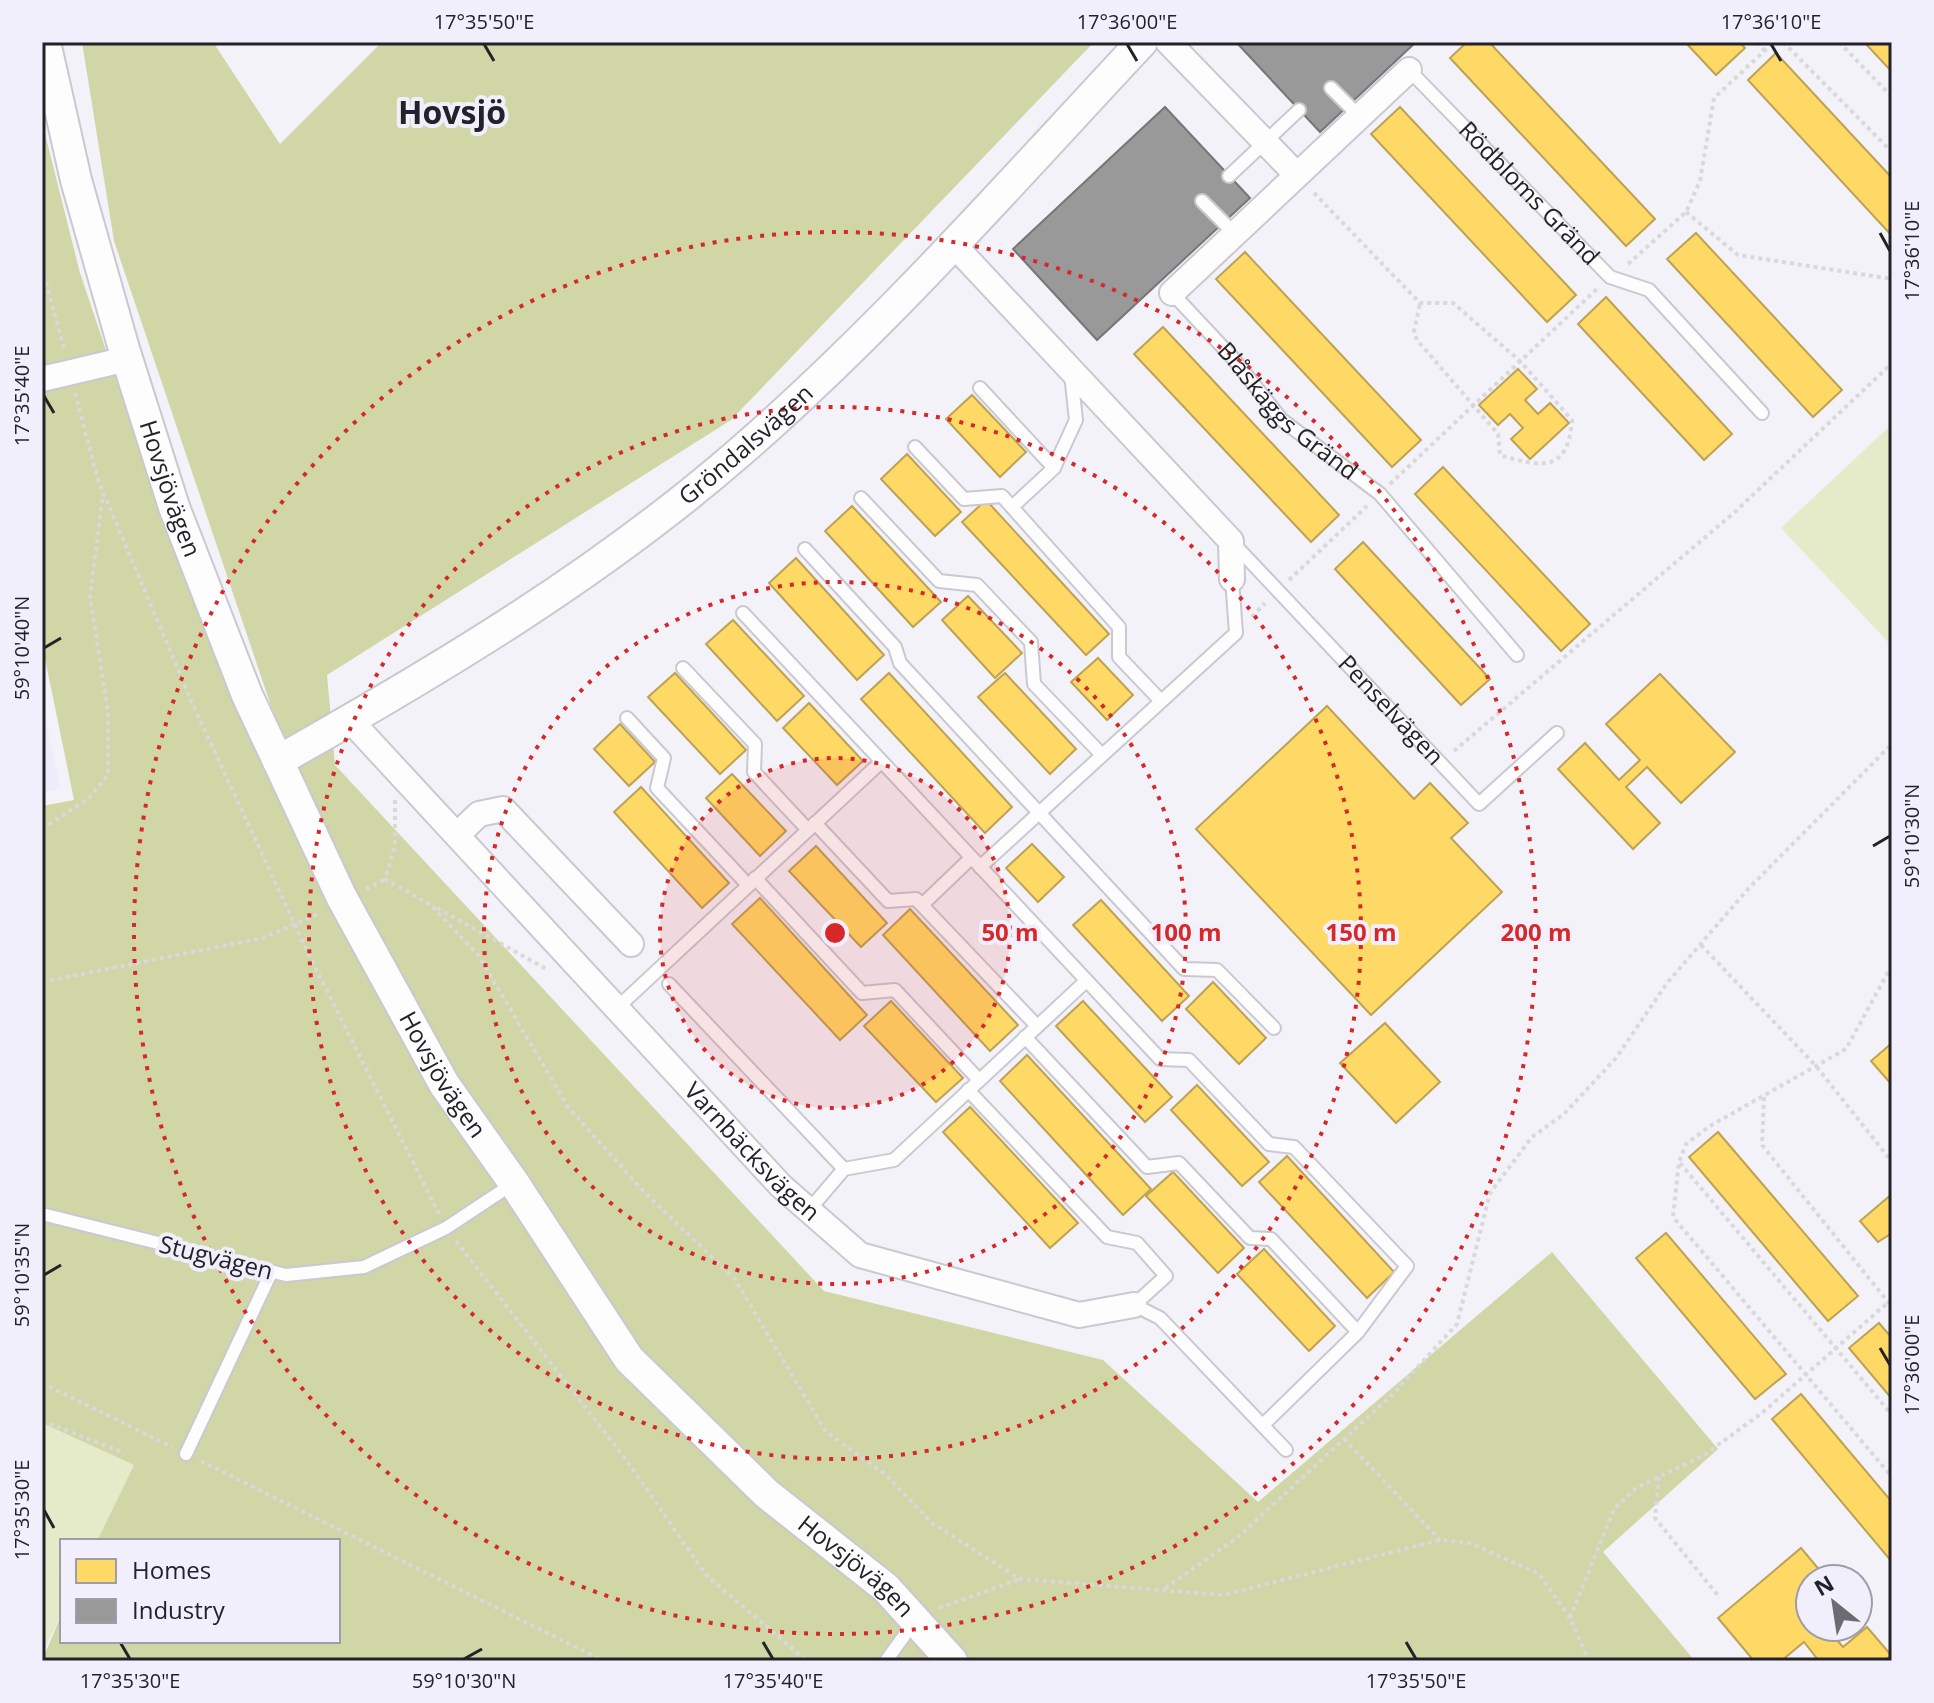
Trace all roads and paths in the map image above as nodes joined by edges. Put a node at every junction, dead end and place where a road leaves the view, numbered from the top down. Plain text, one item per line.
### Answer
1 (45, 42) edge
2 (1142, 42) edge
3 (1168, 42) edge
4 (1757, 42) edge
5 (1774, 42) edge
6 (1783, 42) edge
7 (1839, 42) edge
8 (1765, 51) junction
9 (1409, 70) joint
10 (1331, 88) dead end
11 (1892, 97) edge
12 (1299, 110) dead end
13 (1359, 116) junction
14 (1265, 142) junction
15 (1892, 152) edge
16 (1296, 174) junction
17 (1229, 176) dead end
18 (1202, 201) dead end
19 (1686, 212) junction
20 (1234, 233) junction
21 (952, 243) junction
22 (42, 267) edge
23 (1610, 277) junction
24 (1892, 279) edge
25 (1172, 293) joint
26 (1420, 303) junction
27 (127, 359) junction
28 (1520, 361) junction
29 (1892, 363) edge
30 (1071, 370) junction
31 (70, 373) junction
32 (42, 379) edge
33 (980, 388) dead end
34 (1473, 405) junction
35 (1762, 413) dead end
36 (915, 447) dead end
37 (1054, 468) junction
38 (103, 492) junction
39 (1380, 494) junction
40 (861, 498) dead end
41 (1012, 507) junction
42 (1231, 541) junction
43 (805, 549) dead end
44 (1232, 579) joint
45 (1278, 591) junction
46 (743, 613) dead end
47 (1236, 633) junction
48 (1517, 655) dead end
49 (683, 668) dead end
50 (1161, 701) junction
51 (627, 718) dead end
52 (350, 720) junction
53 (1557, 733) dead end
54 (1892, 744) edge
55 (1102, 755) junction
56 (278, 761) junction
57 (881, 762) junction
58 (1440, 763) junction
59 (401, 775) junction
60 (1039, 813) junction
61 (812, 826) junction
62 (42, 829) edge
63 (457, 835) junction
64 (975, 862) junction
65 (385, 879) junction
66 (752, 882) junction
67 (364, 890) dead end
68 (431, 905) junction
69 (922, 905) junction
70 (320, 913) dead end
71 (296, 925) junction
72 (631, 944) dead end
73 (1701, 945) junction
74 (1892, 965) edge
75 (550, 971) dead end
76 (1086, 981) junction
77 (42, 982) edge
78 (669, 984) dead end
79 (617, 1008) junction
80 (1037, 1026) junction
81 (1274, 1028) dead end
82 (1025, 1037) junction
83 (1816, 1066) junction
84 (979, 1080) junction
85 (968, 1090) junction
86 (1764, 1097) junction
87 (1679, 1162) junction
88 (1892, 1162) edge
89 (844, 1169) junction
90 (514, 1183) junction
91 (809, 1210) junction
92 (42, 1214) edge
93 (446, 1228) junction
94 (271, 1273) junction
95 (1890, 1301) edge
96 (1134, 1305) junction
97 (1892, 1307) edge
98 (1358, 1332) junction
99 (1836, 1350) junction
100 (1807, 1375) junction
101 (42, 1383) edge
102 (1892, 1415) edge
103 (42, 1421) edge
104 (1263, 1425) junction
105 (1344, 1439) junction
106 (1286, 1450) dead end
107 (125, 1453) dead end
108 (186, 1454) junction
109 (1659, 1477) junction
110 (1892, 1477) edge
111 (1440, 1540) junction
112 (1020, 1579) junction
113 (1163, 1589) junction
114 (1720, 1598) dead end
115 (917, 1618) junction
116 (1570, 1618) junction
117 (604, 1661) edge
118 (807, 1661) edge
119 (886, 1661) edge
120 (952, 1661) edge
121 (1589, 1661) edge

1 - 27 street, Hovsjövägen
2 - 21 street, Gröndalsvägen
3 - 14 street
4 - 8 path
5 - 8 path
6 - 15 path
7 - 11 path
8 - 19 path
9 - 13 street, Rödbloms Gränd
9 - 23 lane, Rödbloms Gränd
10 - 13 lane
12 - 14 lane
13 - 16 street, Rödbloms Gränd
14 - 16 street
14 - 17 lane
16 - 20 street, Blåskäggs Gränd
16 - 26 path
18 - 20 lane
19 - 23 path
19 - 24 path
20 - 25 street, Blåskäggs Gränd
21 - 30 street, Penselvägen
21 - 52 street, Gröndalsvägen
22 - 31 path
23 - 28 path
23 - 35 lane, Rödbloms Gränd
25 - 39 lane, Blåskäggs Gränd
26 - 28 path
26 - 34 path
27 - 31 street
27 - 56 street, Hovsjövägen
28 - 34 path
28 - 34 path
29 - 58 path
30 - 37 lane
30 - 42 street, Penselvägen
31 - 32 street
31 - 38 path
33 - 37 lane
34 - 39 path
36 - 41 lane
37 - 41 lane
38 - 62 path
38 - 71 path
39 - 45 path
39 - 48 lane, Blåskäggs Gränd
40 - 55 lane
41 - 50 lane
42 - 44 street
42 - 45 lane, Penselvägen
43 - 60 lane
44 - 47 lane
45 - 47 path
45 - 58 lane, Penselvägen
46 - 57 lane
47 - 50 lane
49 - 61 lane
50 - 55 lane
51 - 66 lane
52 - 56 street, Gröndalsvägen
52 - 59 street, Varnbäcksvägen
53 - 58 lane, Penselvägen
54 - 73 path
55 - 60 lane
56 - 90 street, Hovsjövägen
57 - 61 lane
57 - 64 lane
59 - 63 street, Varnbäcksvägen
59 - 65 path
60 - 64 lane
60 - 81 lane
61 - 66 lane
61 - 69 lane
63 - 72 street
63 - 79 street, Varnbäcksvägen
64 - 69 lane
64 - 76 lane
65 - 67 path
65 - 68 path
66 - 79 lane
66 - 84 lane
68 - 75 path
68 - 112 path
69 - 80 lane
70 - 71 path
71 - 77 path
71 - 93 path
73 - 83 path
73 - 105 path
74 - 83 path
76 - 80 lane
76 - 98 lane
78 - 89 lane
79 - 91 street, Varnbäcksvägen
80 - 82 lane
82 - 84 lane
82 - 98 lane
83 - 86 path
83 - 88 path
84 - 85 lane
85 - 89 lane
85 - 96 lane
86 - 87 path
86 - 95 path
87 - 99 path
87 - 100 path
89 - 91 lane
90 - 93 lane, Stugvägen
90 - 115 street, Hovsjövägen
91 - 96 street, Varnbäcksvägen
92 - 94 lane, Stugvägen
93 - 94 lane, Stugvägen
93 - 118 path
94 - 108 lane
95 - 97 path
95 - 99 path
96 - 104 lane
98 - 104 lane
99 - 100 path
99 - 102 path
100 - 109 path
100 - 110 path
101 - 108 path
103 - 107 path
104 - 106 lane
105 - 111 path
105 - 113 path
108 - 117 path
109 - 114 path
109 - 116 path
111 - 113 path
111 - 116 path
112 - 113 path
112 - 115 path
115 - 119 lane
115 - 120 street, Hovsjövägen
116 - 121 path

